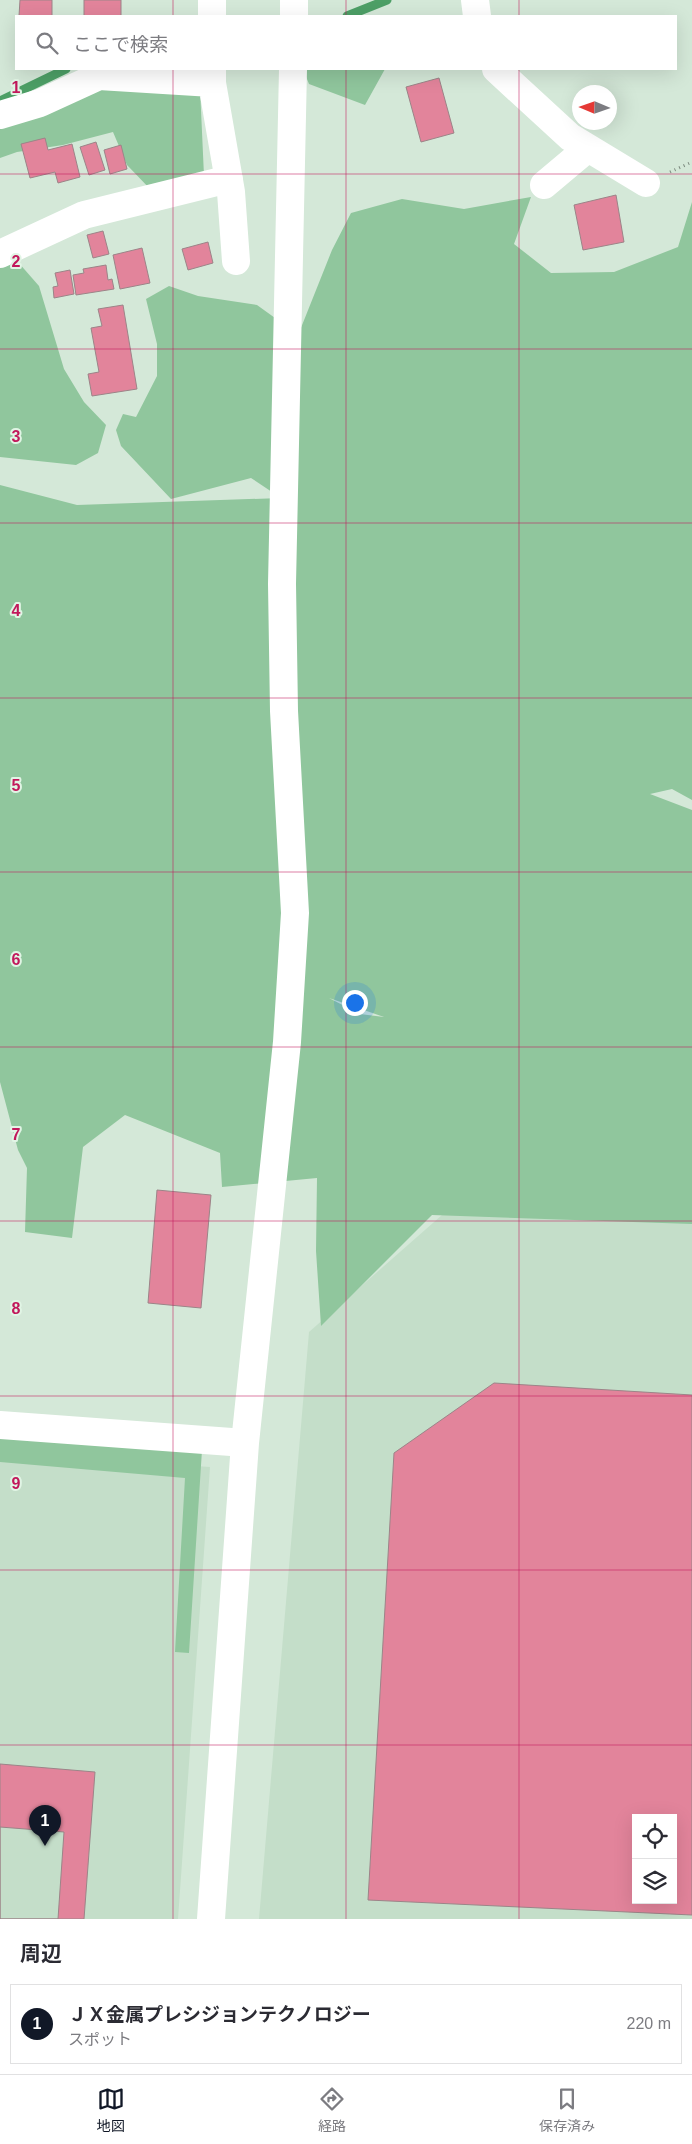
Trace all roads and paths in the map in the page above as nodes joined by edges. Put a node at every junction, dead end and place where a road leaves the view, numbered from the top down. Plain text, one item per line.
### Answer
1 (212, 0) edge
2 (294, 0) edge
3 (475, 0) edge
4 (212, 15) edge
5 (294, 15) edge
6 (477, 15) edge
7 (293, 70) edge
8 (497, 70) edge
9 (212, 76) edge
10 (0, 115) edge
11 (588, 148) junction
12 (229, 179) junction
13 (646, 183) dead end
14 (544, 185) dead end
15 (0, 254) edge
16 (236, 261) dead end
17 (0, 1425) edge
18 (245, 1443) junction
19 (211, 1919) edge

1 - 4 street
2 - 5 street
3 - 6 street
7 - 18 street
8 - 11 street
9 - 10 street
9 - 12 street
11 - 13 street
11 - 14 street
12 - 15 street
12 - 16 street
17 - 18 street
18 - 19 street

